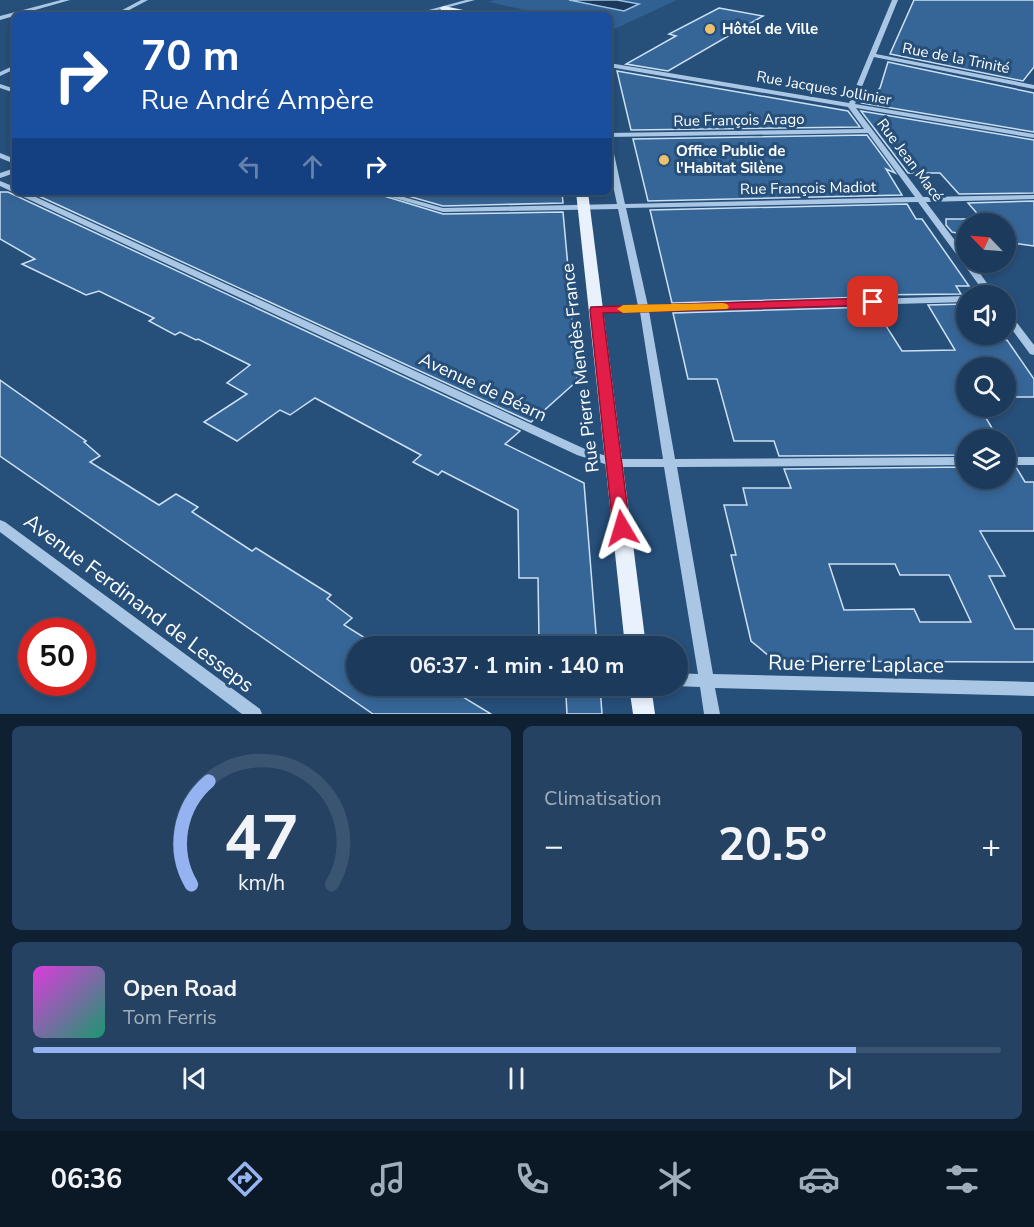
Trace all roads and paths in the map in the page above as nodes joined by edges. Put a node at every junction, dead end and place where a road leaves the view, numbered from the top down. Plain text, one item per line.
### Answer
1 (67, 0) edge
2 (145, 0) edge
3 (451, 0) edge
4 (472, 0) edge
5 (895, 0) edge
6 (443, 4) edge
7 (22, 12) edge
8 (122, 12) edge
9 (421, 12) edge
10 (430, 12) edge
11 (466, 12) edge
12 (872, 55) junction
13 (612, 66) edge
14 (1034, 87) edge
15 (851, 106) junction
16 (869, 131) junction
17 (612, 135) edge
18 (1034, 136) edge
19 (612, 164) edge
20 (26, 195) edge
21 (387, 195) edge
22 (1034, 197) edge
23 (583, 199) edge
24 (920, 199) junction
25 (620, 205) junction
26 (956, 247) edge
27 (956, 299) edge
28 (644, 309) junction
29 (596, 310) junction
30 (1016, 328) edge
31 (1034, 352) edge
32 (956, 461) edge
33 (1016, 461) edge
34 (1034, 461) edge
35 (614, 463) junction
36 (671, 463) junction
37 (0, 525) edge
38 (635, 636) edge
39 (688, 680) edge
40 (706, 681) junction
41 (1034, 688) edge
42 (641, 696) edge
43 (254, 714) edge
44 (644, 714) edge
45 (712, 714) edge

1 - 7 street
2 - 8 street
3 - 6 main road
4 - 6 street
5 - 12 street
6 - 9 street
6 - 10 street
6 - 11 main road
12 - 14 street, Rue de la Trinité
12 - 15 street
13 - 15 street, Rue Jacques Jollinier
15 - 16 street, Rue Jean Macé
15 - 18 street, Rue Jacques Jollinier
16 - 17 street, Rue François Arago
16 - 24 street, Rue Jean Macé
19 - 25 street
20 - 35 street, Avenue de Béarn
21 - 23 street, Rue François Madiot
22 - 24 street, Rue François Madiot
23 - 25 street, Rue François Madiot
23 - 29 main road, Rue Pierre Mendès France
24 - 25 street, Rue François Madiot
24 - 26 street, Rue Jean Macé
25 - 28 street
27 - 28 street
28 - 29 street
28 - 36 street
29 - 35 main road, Rue Pierre Mendès France
30 - 31 street
32 - 36 street, Avenue de Béarn
33 - 34 street
35 - 36 street, Avenue de Béarn
35 - 38 main road, Rue Pierre Mendès France
36 - 40 street
37 - 43 street, Avenue Ferdinand de Lesseps
39 - 40 street, Rue Pierre Laplace
40 - 41 street, Rue Pierre Laplace
40 - 45 street
42 - 44 main road

